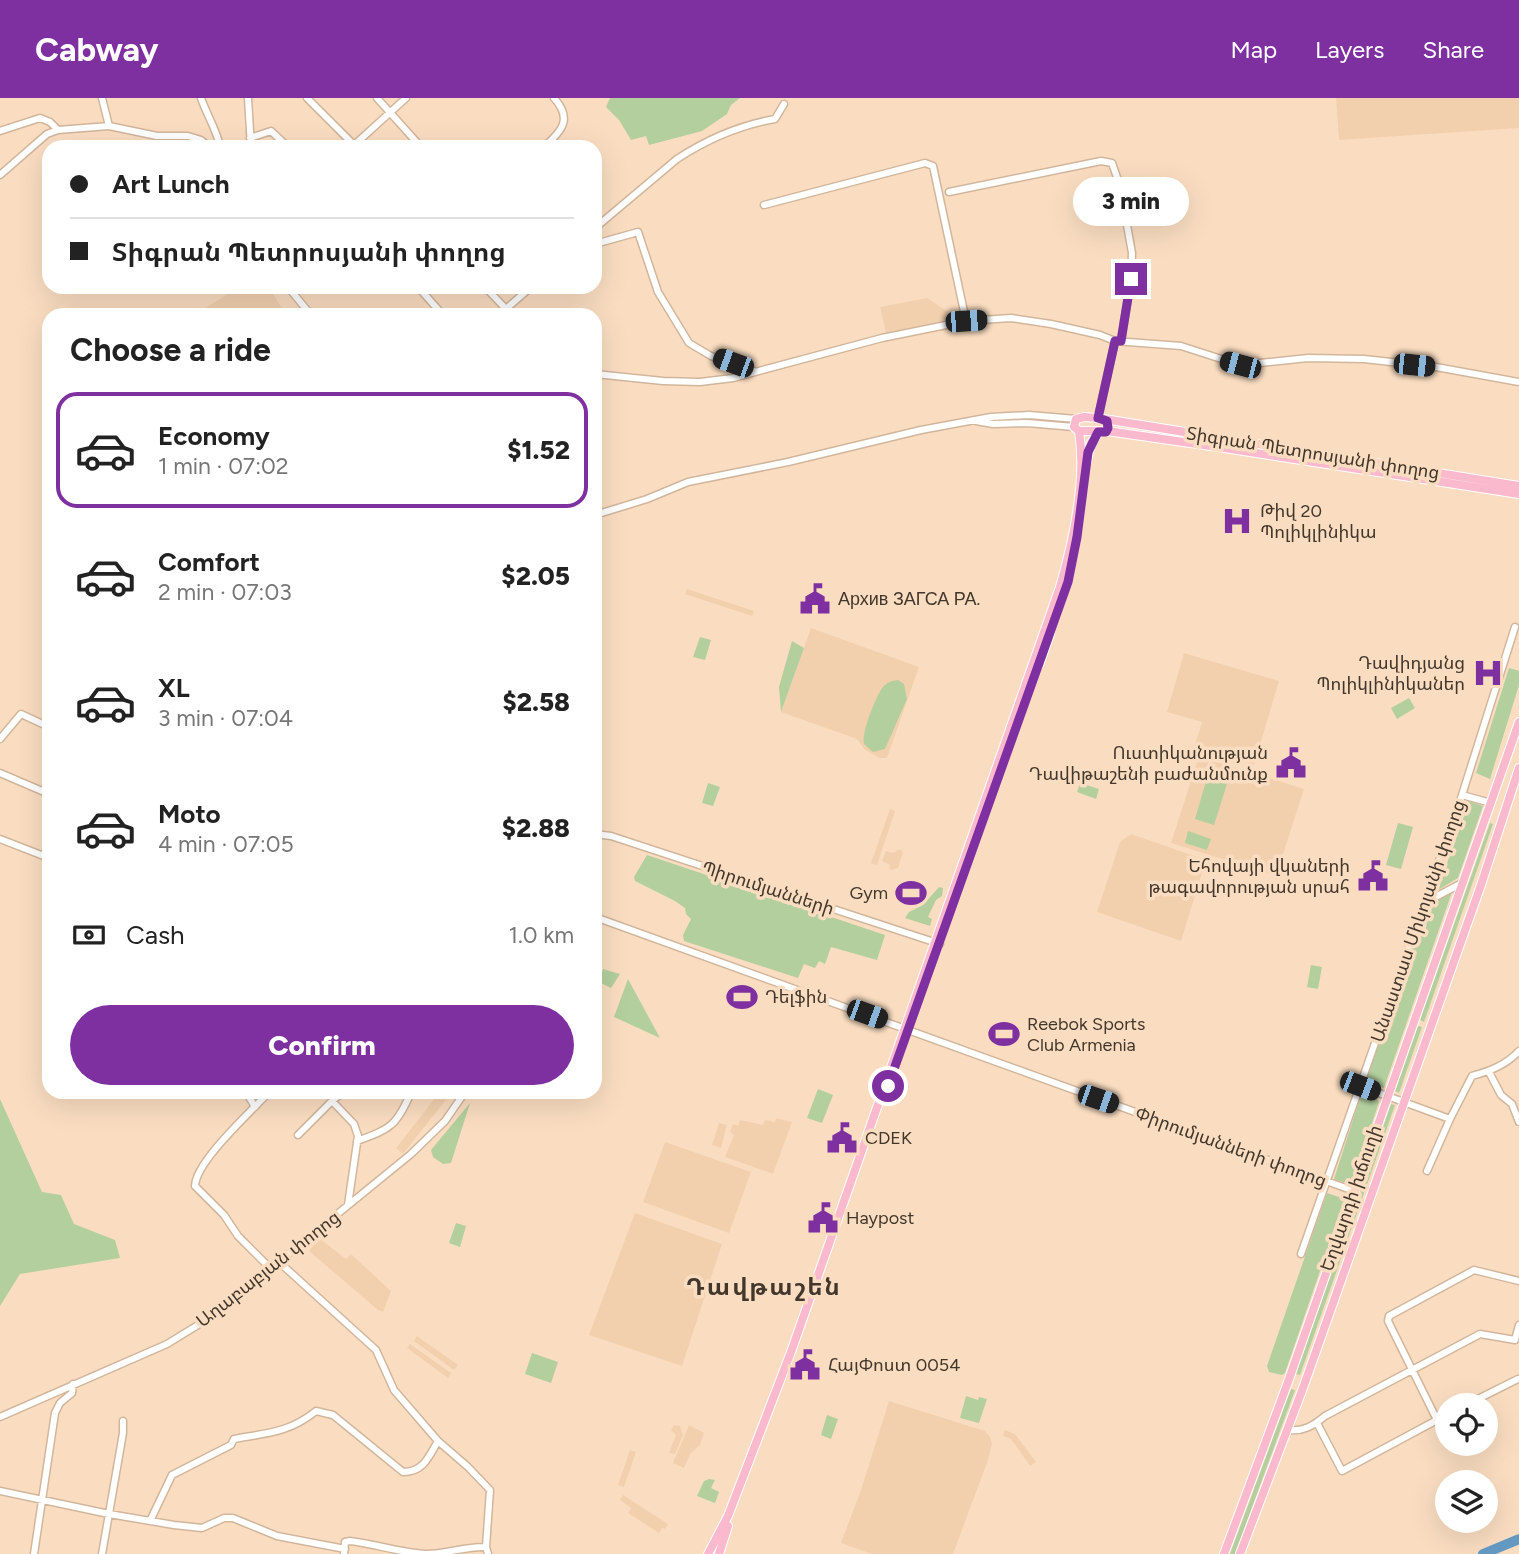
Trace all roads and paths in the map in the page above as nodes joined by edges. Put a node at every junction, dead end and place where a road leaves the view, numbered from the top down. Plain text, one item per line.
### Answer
1 (102, 98) edge
2 (201, 98) edge
3 (248, 98) edge
4 (307, 98) edge
5 (377, 98) edge
6 (406, 98) edge
7 (554, 98) edge
8 (783, 104) dead end
9 (390, 113) junction
10 (109, 125) junction
11 (58, 130) junction
12 (0, 131) edge
13 (250, 138) joint
14 (201, 140) edge
15 (218, 140) edge
16 (281, 140) edge
17 (348, 140) edge
18 (361, 140) edge
19 (415, 140) edge
20 (551, 140) edge
21 (0, 175) edge
22 (949, 192) dead end
23 (764, 205) dead end
24 (602, 222) edge
25 (602, 242) edge
26 (294, 294) edge
27 (424, 294) edge
28 (492, 294) edge
29 (523, 294) edge
30 (305, 308) edge
31 (437, 308) edge
32 (505, 308) edge
33 (507, 308) edge
34 (966, 321) junction
35 (1118, 341) junction
36 (754, 371) junction
37 (602, 375) edge
38 (1519, 382) edge
39 (1102, 420) junction
40 (1077, 426) junction
41 (1103, 432) junction
42 (1518, 490) edge
43 (602, 513) edge
44 (1515, 627) dead end
45 (1519, 722) edge
46 (42, 724) edge
47 (0, 739) edge
48 (1519, 768) edge
49 (0, 773) edge
50 (1498, 783) junction
51 (1513, 788) junction
52 (42, 791) edge
53 (1462, 795) junction
54 (1491, 803) junction
55 (602, 835) edge
56 (0, 839) edge
57 (42, 855) edge
58 (1462, 883) junction
59 (1426, 902) junction
60 (602, 920) edge
61 (938, 943) junction
62 (907, 1029) junction
63 (1519, 1051) edge
64 (1489, 1072) junction
65 (1360, 1086) junction
66 (1387, 1096) junction
67 (250, 1099) edge
68 (262, 1099) edge
69 (408, 1099) edge
70 (460, 1099) edge
71 (332, 1101) joint
72 (1404, 1102) junction
73 (255, 1107) junction
74 (1450, 1119) junction
75 (1519, 1122) edge
76 (298, 1135) dead end
77 (357, 1141) junction
78 (1427, 1171) dead end
79 (1326, 1181) junction
80 (1354, 1191) junction
81 (348, 1205) junction
82 (1301, 1254) dead end
83 (279, 1262) junction
84 (271, 1269) junction
85 (1519, 1281) edge
86 (1519, 1325) edge
87 (1412, 1370) junction
88 (1518, 1379) edge
89 (1288, 1382) junction
90 (73, 1384) junction
91 (1303, 1388) junction
92 (1490, 1393) edge
93 (1435, 1416) edge
94 (0, 1417) edge
95 (123, 1421) dead end
96 (1435, 1421) edge
97 (1317, 1423) junction
98 (1287, 1430) junction
99 (439, 1441) junction
100 (0, 1491) edge
101 (43, 1501) junction
102 (109, 1514) junction
103 (150, 1521) junction
104 (487, 1551) edge
105 (344, 1552) edge
106 (34, 1554) edge
107 (102, 1554) edge
108 (708, 1554) edge
109 (719, 1554) edge
110 (1224, 1554) edge
111 (1240, 1554) edge

1 - 10 street
2 - 15 street
3 - 13 street
4 - 17 street
5 - 9 street
6 - 9 street
7 - 20 street
8 - 24 street
9 - 18 street
9 - 19 street
10 - 11 street
10 - 14 street
11 - 12 street
11 - 21 street
13 - 16 street
22 - 35 street
23 - 34 street
25 - 36 street
26 - 30 street
27 - 31 street
28 - 32 street
29 - 33 street
34 - 35 street
34 - 36 street
35 - 38 street
35 - 39 street
36 - 37 street
39 - 40 main road, Տիգրան Պետրոսյանի փողոց
39 - 41 main road
39 - 42 main road, Տիգրան Պետրոսյանի փողոց
40 - 41 main road, Տիգրան Պետրոսյանի փողոց
40 - 43 street
40 - 61 main road
41 - 42 main road, Տիգրան Պետրոսյանի փողոց
41 - 61 main road
44 - 53 street, Անաստաս Միկոյանի փողոց
45 - 50 main road, Եղվարդի խճուղի
46 - 47 street
48 - 51 main road, Եղվարդի խճուղի
49 - 52 street
50 - 51 main road
50 - 54 main road, Եղվարդի խճուղի
51 - 72 main road, Եղվարդի խճուղի
53 - 54 street
53 - 59 street, Անաստաս Միկոյանի փողոց
54 - 58 main road, Եղվարդի խճուղի
55 - 61 street, Պիրումյանների
56 - 57 street
58 - 59 street
58 - 66 main road, Եղվարդի խճուղի
59 - 65 street, Անաստաս Միկոյանի փողոց
60 - 62 street, Փիրումյանների փողոց
61 - 62 main road
62 - 79 street, Փիրումյանների փողոց
62 - 108 main road
62 - 109 main road
63 - 64 street
64 - 74 street
64 - 75 street
65 - 66 street
65 - 79 street, Անաստաս Միկոյանի փողոց
66 - 72 street
66 - 80 main road, Եղվարդի խճուղի
67 - 73 street
68 - 73 street
69 - 77 street
70 - 81 street, Աղաբաբյան փողոց
71 - 76 street
71 - 77 street
72 - 74 street
72 - 91 main road, Եղվարդի խճուղի
73 - 84 street
74 - 78 street
77 - 81 street
79 - 80 street, Փիրումյանների փողոց
79 - 82 street, Անաստաս Միկոյանի փողոց
80 - 89 main road, Եղվարդի խճուղի
81 - 83 street, Աղաբաբյան փողոց
83 - 84 street, Աղաբաբյան փողոց
83 - 99 street
84 - 90 street, Աղաբաբյան փողոց
85 - 87 street
86 - 87 street
87 - 93 street
87 - 97 street
88 - 92 street
89 - 91 main road
89 - 110 main road, Եղվարդի խճուղի
90 - 94 street, Աղաբաբյան փողոց
90 - 101 street
91 - 98 main road, Եղվարդի խճուղի
95 - 102 street
96 - 97 street
97 - 98 street
98 - 111 main road, Եղվարդի խճուղի
99 - 103 street
99 - 104 street
100 - 101 street
101 - 102 street
101 - 106 street
102 - 103 street
102 - 107 street
103 - 105 street
104 - 105 street

